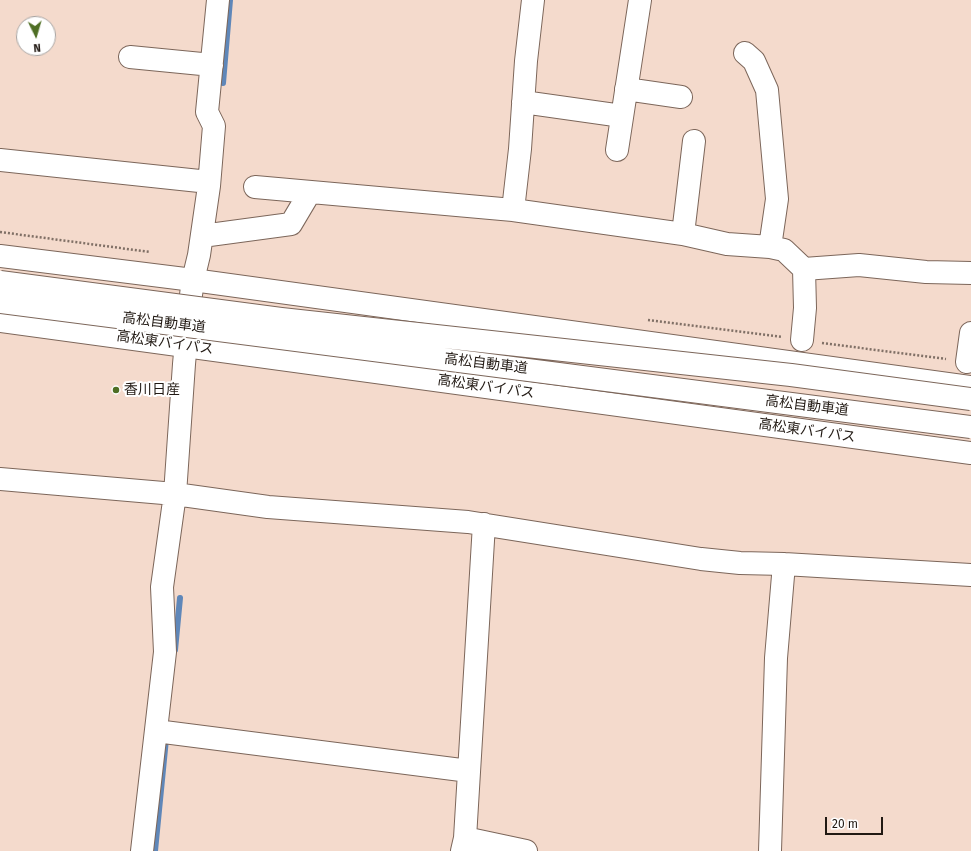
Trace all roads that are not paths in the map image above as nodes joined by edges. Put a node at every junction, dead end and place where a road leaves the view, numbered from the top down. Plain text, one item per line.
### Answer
1 (218, 0) edge
2 (534, 0) edge
3 (640, 0) edge
4 (744, 53) dead end
5 (130, 57) dead end
6 (212, 65) junction
7 (626, 89) junction
8 (681, 97) dead end
9 (523, 102) junction
10 (622, 116) junction
11 (694, 141) dead end
12 (617, 150) dead end
13 (0, 160) edge
14 (209, 182) junction
15 (255, 187) dead end
16 (310, 192) junction
17 (513, 210) junction
18 (683, 234) junction
19 (202, 236) junction
20 (770, 247) junction
21 (0, 256) edge
22 (804, 269) junction
23 (971, 274) edge
24 (193, 280) junction
25 (0, 282) edge
26 (0, 302) edge
27 (0, 321) edge
28 (971, 333) edge
29 (802, 340) dead end
30 (186, 345) junction
31 (967, 362) dead end
32 (791, 375) junction
33 (971, 387) edge
34 (971, 399) edge
35 (971, 427) edge
36 (971, 453) edge
37 (0, 479) edge
38 (176, 494) junction
39 (484, 524) junction
40 (784, 564) junction
41 (971, 575) edge
42 (156, 731) junction
43 (469, 771) junction
44 (463, 845) edge
45 (142, 851) edge
46 (526, 851) edge
47 (770, 851) edge

1 - 6 main road
2 - 9 main road
3 - 7 main road
4 - 20 main road
5 - 6 main road
6 - 14 main road
7 - 8 main road
7 - 10 main road
9 - 10 main road
9 - 17 main road
10 - 12 main road
11 - 18 main road
13 - 14 main road
14 - 19 main road
15 - 16 main road
16 - 17 main road
16 - 19 main road
17 - 18 main road
18 - 20 main road
19 - 24 main road
20 - 22 main road
21 - 24 main road
22 - 23 main road
22 - 29 main road
24 - 30 main road
24 - 33 main road
25 - 32 main road, 高松自動車道, bridge
26 - 35 main road, 高松自動車道, bridge
27 - 30 main road, 高松東バイパス
28 - 31 main road
30 - 36 main road, 高松東バイパス
30 - 38 main road
32 - 33 main road, bridge
32 - 34 main road, 高松自動車道, bridge
37 - 38 main road
38 - 39 main road
38 - 42 main road
39 - 40 main road
39 - 43 main road
40 - 41 main road
40 - 47 main road
42 - 43 main road
42 - 45 main road
43 - 44 main road
44 - 46 main road

